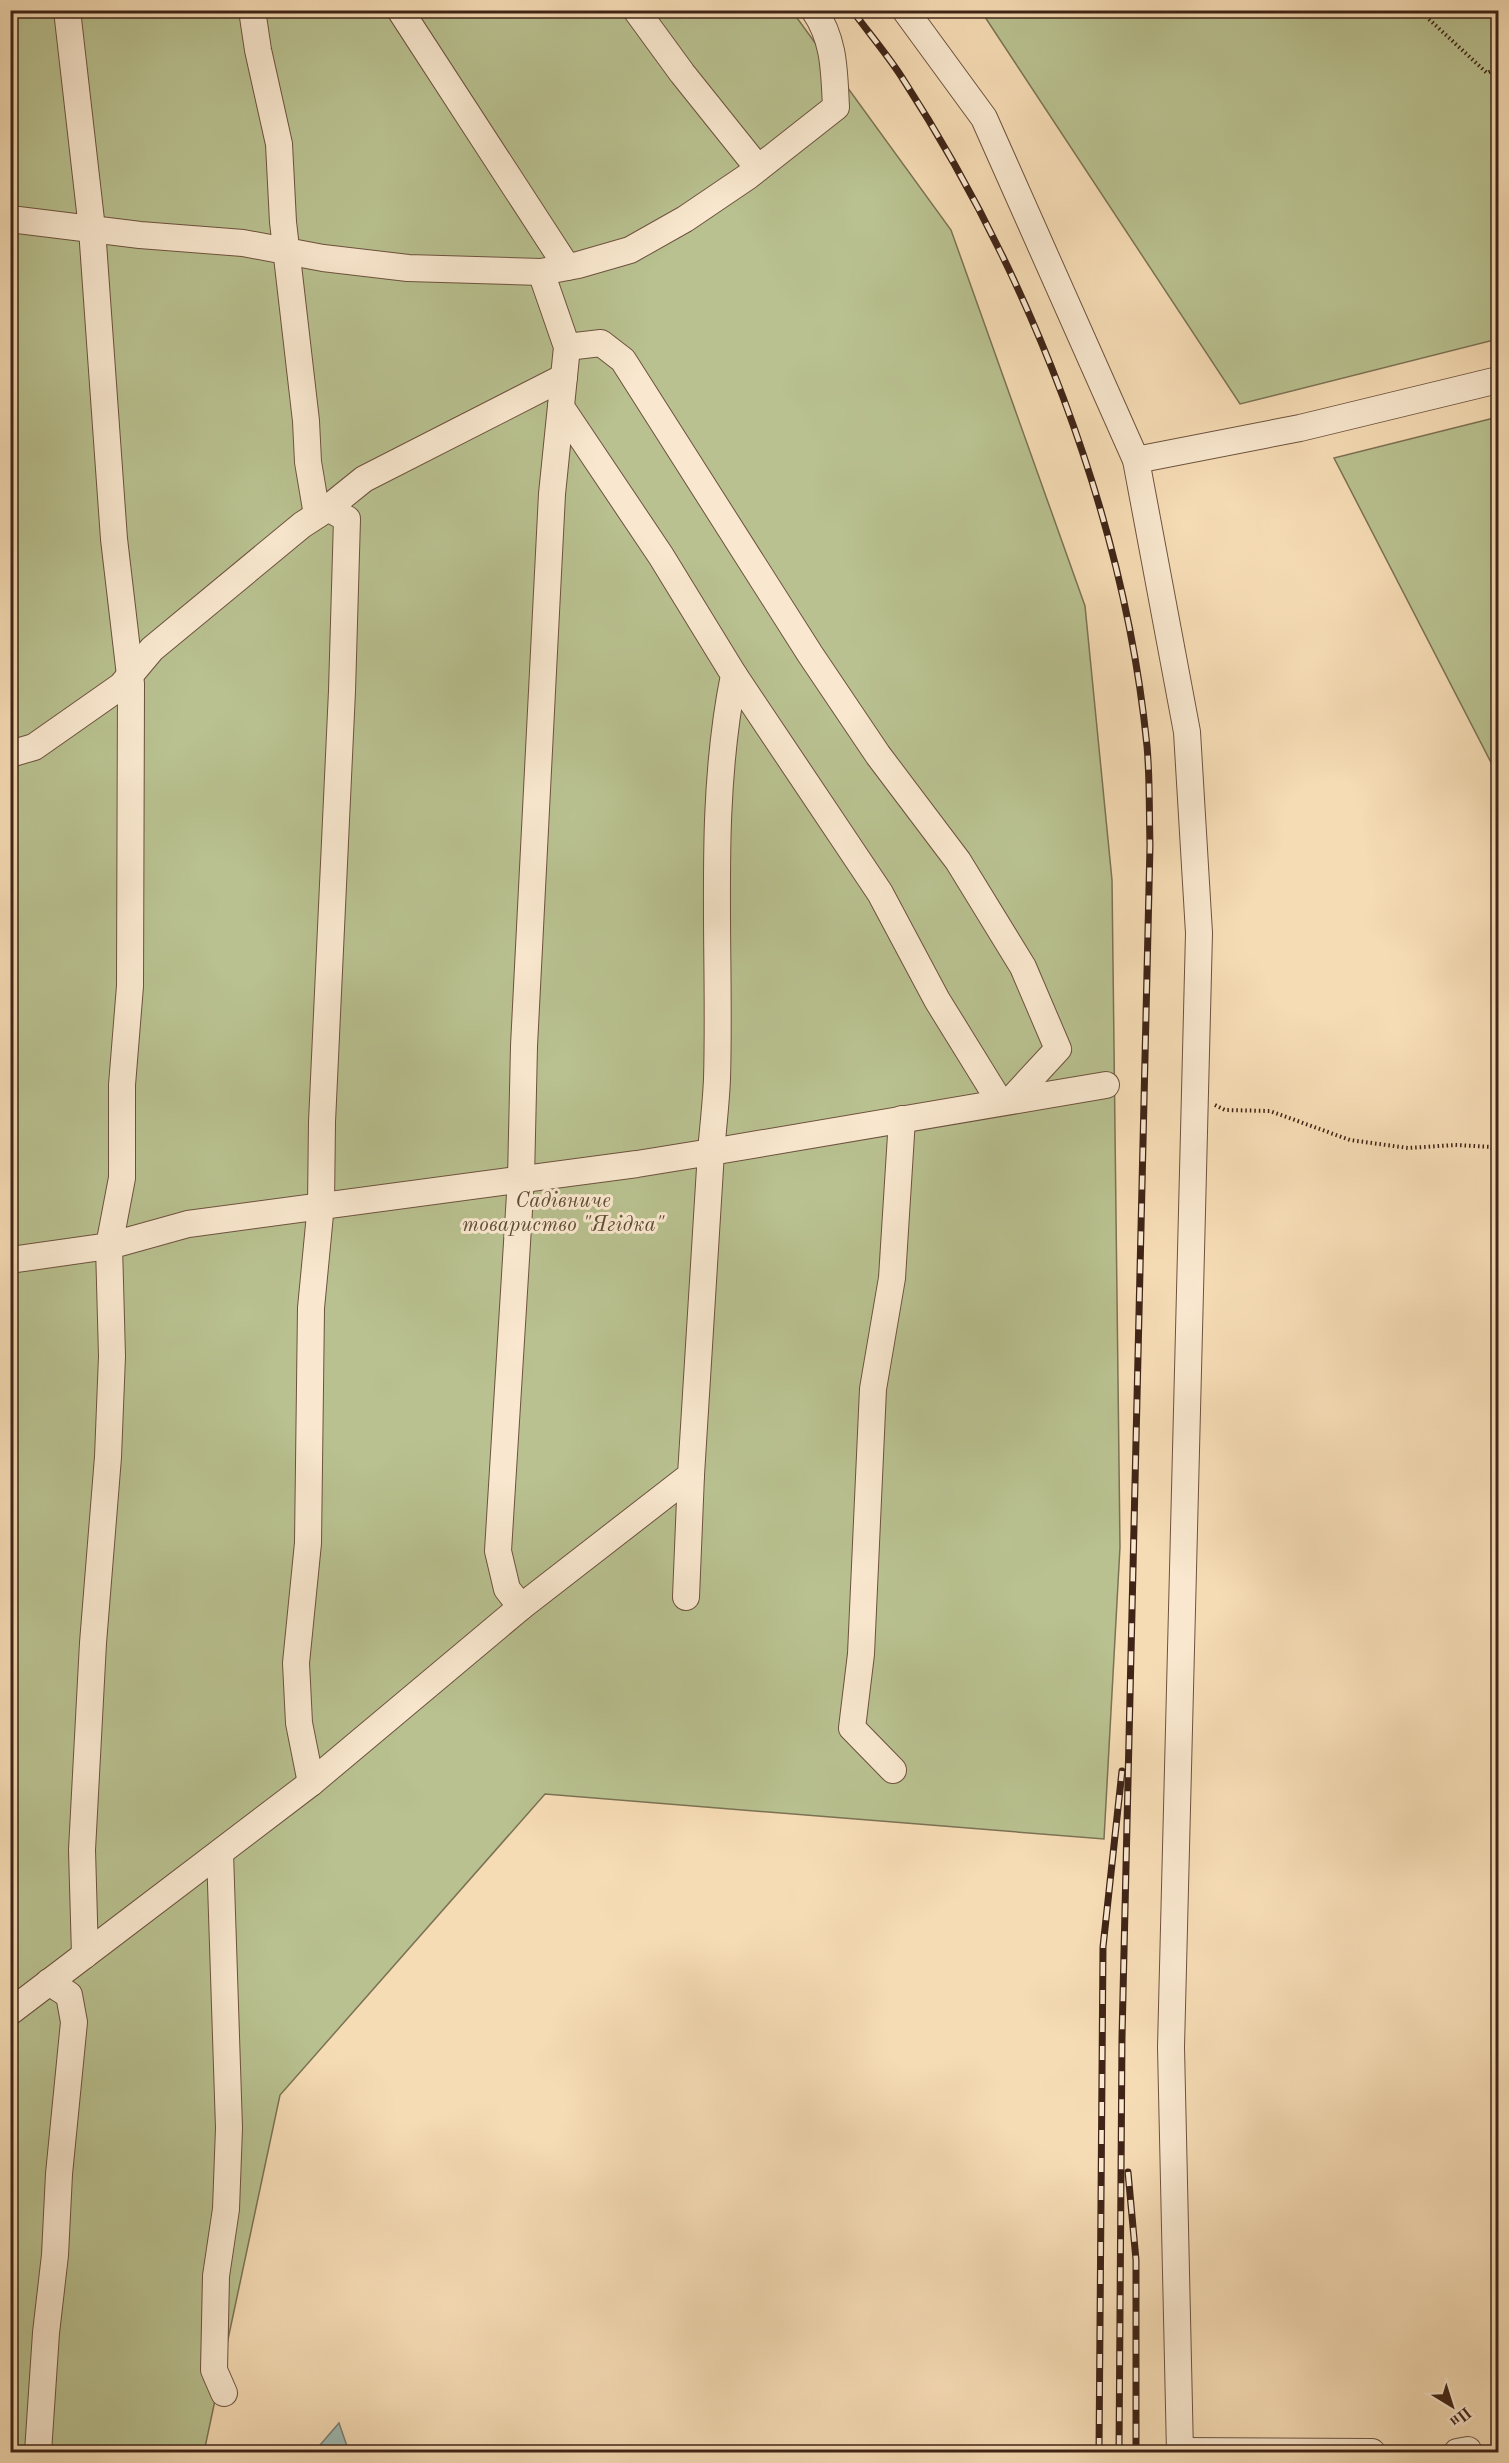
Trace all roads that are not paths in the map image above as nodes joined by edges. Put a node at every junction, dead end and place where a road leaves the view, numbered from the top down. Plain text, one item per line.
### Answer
1 (67, 10) edge
2 (252, 10) edge
3 (400, 10) edge
4 (636, 10) edge
5 (814, 10) edge
6 (905, 10) edge
7 (758, 168) junction
8 (10, 219) edge
9 (92, 229) junction
10 (567, 267) junction
11 (541, 272) junction
12 (567, 347) junction
13 (564, 377) junction
14 (1498, 380) edge
15 (561, 407) junction
16 (1136, 460) junction
17 (323, 512) junction
18 (734, 675) junction
19 (10, 754) edge
20 (1106, 1085) dead end
21 (1005, 1102) junction
22 (902, 1119) junction
23 (711, 1152) junction
24 (521, 1178) junction
25 (321, 1204) junction
26 (110, 1246) junction
27 (10, 1260) edge
28 (691, 1475) junction
29 (686, 1597) dead end
30 (521, 1607) junction
31 (893, 1770) dead end
32 (311, 1784) junction
33 (220, 1853) junction
34 (85, 1955) junction
35 (49, 1982) junction
36 (10, 2012) edge
37 (224, 2393) dead end
38 (38, 2452) edge
39 (1180, 2452) edge
40 (1372, 2452) edge

1 - 9 street
2 - 17 street
3 - 10 street
4 - 7 street
5 - 7 street
6 - 16 street
7 - 10 street
8 - 9 street
9 - 11 street
9 - 26 street
10 - 11 street
11 - 12 street
12 - 13 street
12 - 21 street
13 - 15 street
13 - 17 street
14 - 16 street
15 - 18 street
15 - 24 street
16 - 39 street
17 - 19 street
17 - 25 street
18 - 21 street
18 - 23 street
20 - 21 street
21 - 22 street
22 - 23 street
22 - 31 street
23 - 24 street
23 - 28 street
24 - 25 street
24 - 30 street
25 - 26 street
25 - 32 street
26 - 27 street
26 - 34 street
28 - 29 street
28 - 30 street
30 - 32 street
32 - 33 street
33 - 34 street
33 - 37 street
34 - 35 street
35 - 36 street
35 - 38 street
39 - 40 street

